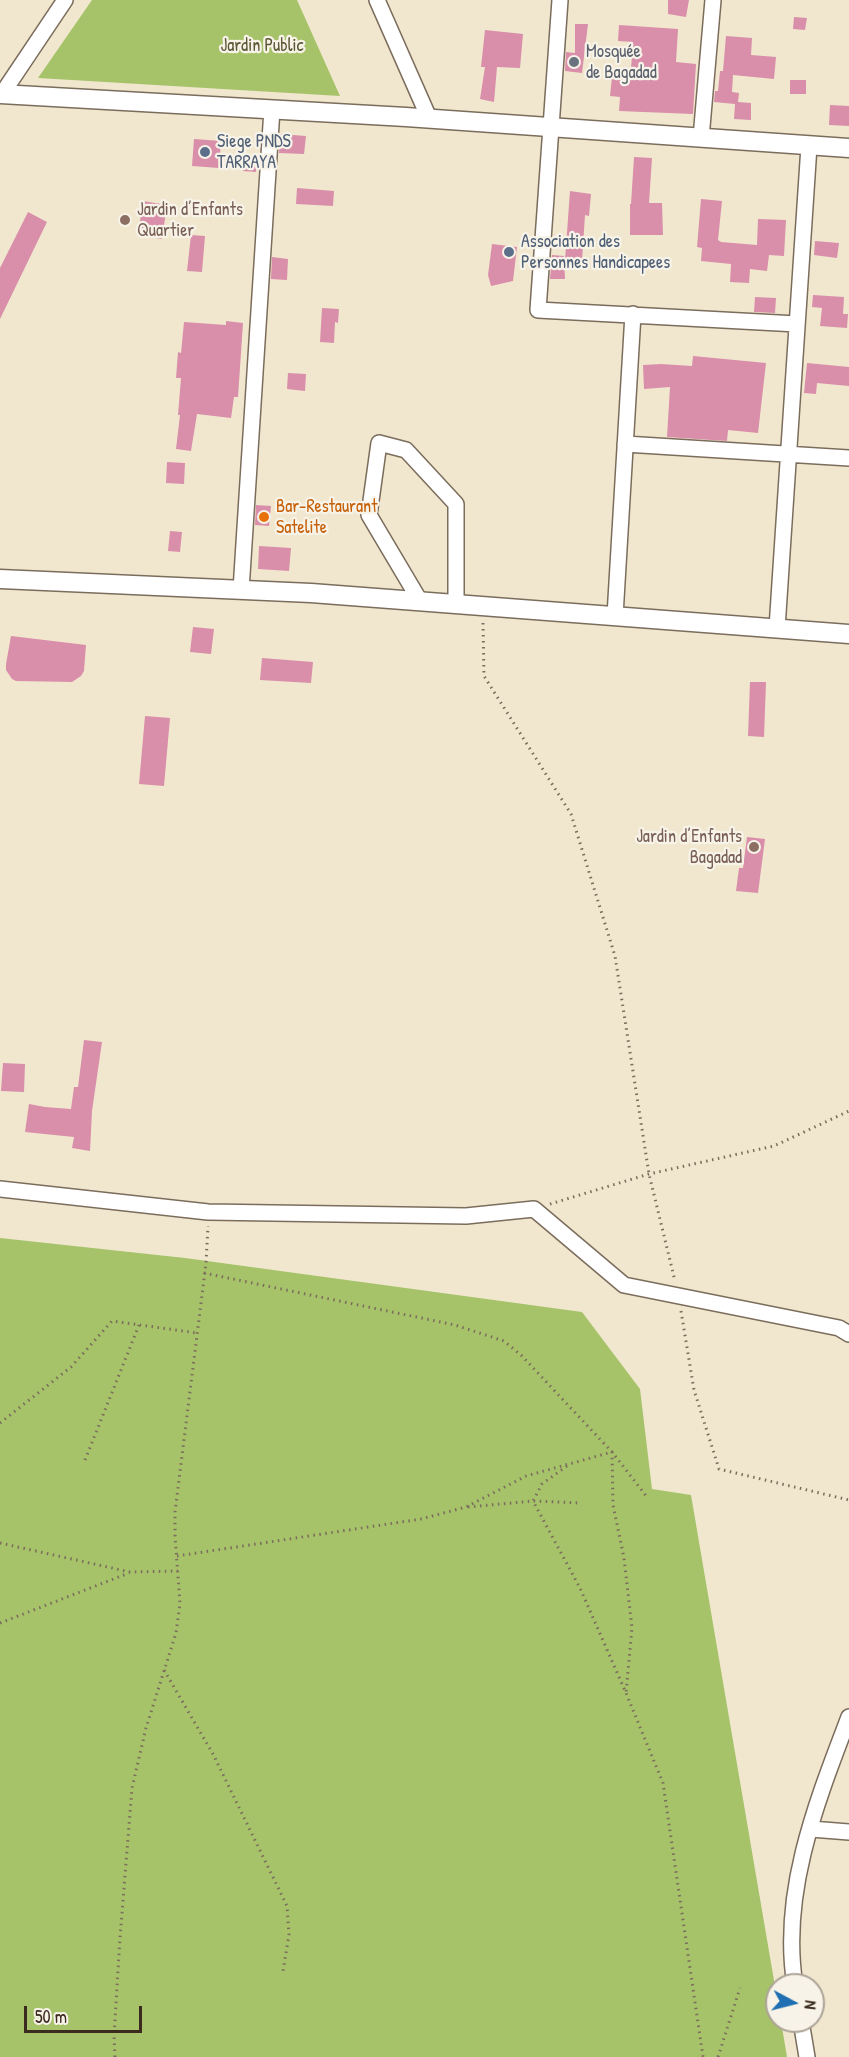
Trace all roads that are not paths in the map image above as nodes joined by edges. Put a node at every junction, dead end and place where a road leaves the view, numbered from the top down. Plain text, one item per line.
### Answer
1 (65, 0) edge
2 (377, 0) edge
3 (560, 0) edge
4 (713, 0) edge
5 (1, 94) edge
6 (272, 109) junction
7 (429, 118) junction
8 (551, 127) junction
9 (701, 138) junction
10 (809, 146) junction
11 (849, 148) edge
12 (633, 314) junction
13 (797, 324) junction
14 (625, 444) junction
15 (788, 454) junction
16 (849, 458) edge
17 (0, 579) edge
18 (241, 590) junction
19 (420, 601) junction
20 (456, 604) junction
21 (615, 616) junction
22 (777, 628) junction
23 (849, 634) edge
24 (0, 1189) edge
25 (849, 1334) edge
26 (849, 1716) edge
27 (811, 1829) junction
28 (849, 1832) edge
29 (793, 1973) edge
30 (803, 2033) edge
31 (807, 2057) edge

1 - 5 street
2 - 7 street
3 - 8 street
4 - 9 street
5 - 6 street
6 - 7 street
6 - 18 street
7 - 8 street
8 - 9 street
8 - 12 street
9 - 10 street
10 - 11 street
10 - 13 street
12 - 13 street
12 - 14 street
13 - 15 street
14 - 15 street
14 - 21 street
15 - 16 street
15 - 22 street
17 - 18 street
18 - 19 street
19 - 20 street
19 - 20 street
20 - 21 street
21 - 22 street
22 - 23 street
24 - 25 street
26 - 27 street
27 - 28 street
27 - 29 street
30 - 31 street

